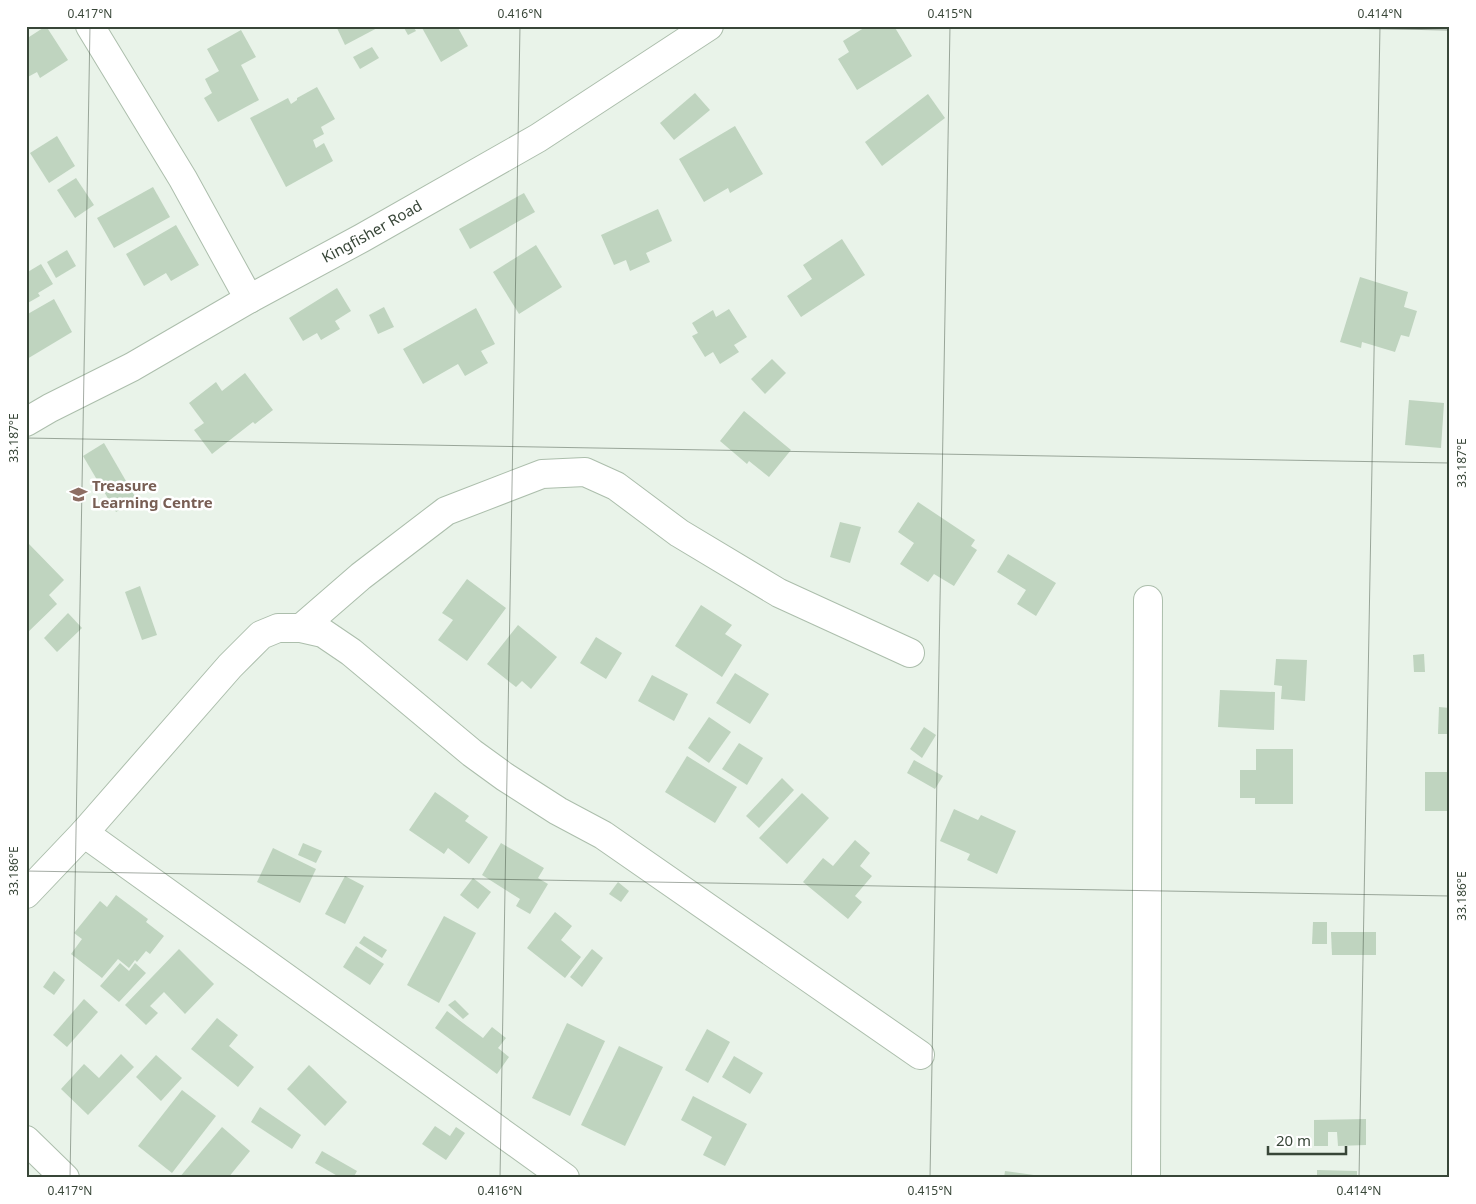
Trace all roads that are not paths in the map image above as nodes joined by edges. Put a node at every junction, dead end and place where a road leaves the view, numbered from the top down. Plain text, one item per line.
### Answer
1 (90, 26) edge
2 (709, 26) edge
3 (249, 299) junction
4 (38, 404) edge
5 (26, 422) edge
6 (1148, 600) dead end
7 (301, 628) junction
8 (910, 653) dead end
9 (84, 833) junction
10 (26, 894) edge
11 (920, 1055) dead end
12 (26, 1140) edge
13 (65, 1178) edge
14 (566, 1178) edge
15 (1146, 1178) edge

1 - 3 street
2 - 3 street, Kingfisher Road
3 - 4 street, Kingfisher Road
4 - 5 street, Kingfisher Road
6 - 15 street
7 - 8 street
7 - 9 street
7 - 11 street
9 - 10 street
9 - 14 street
12 - 13 street

